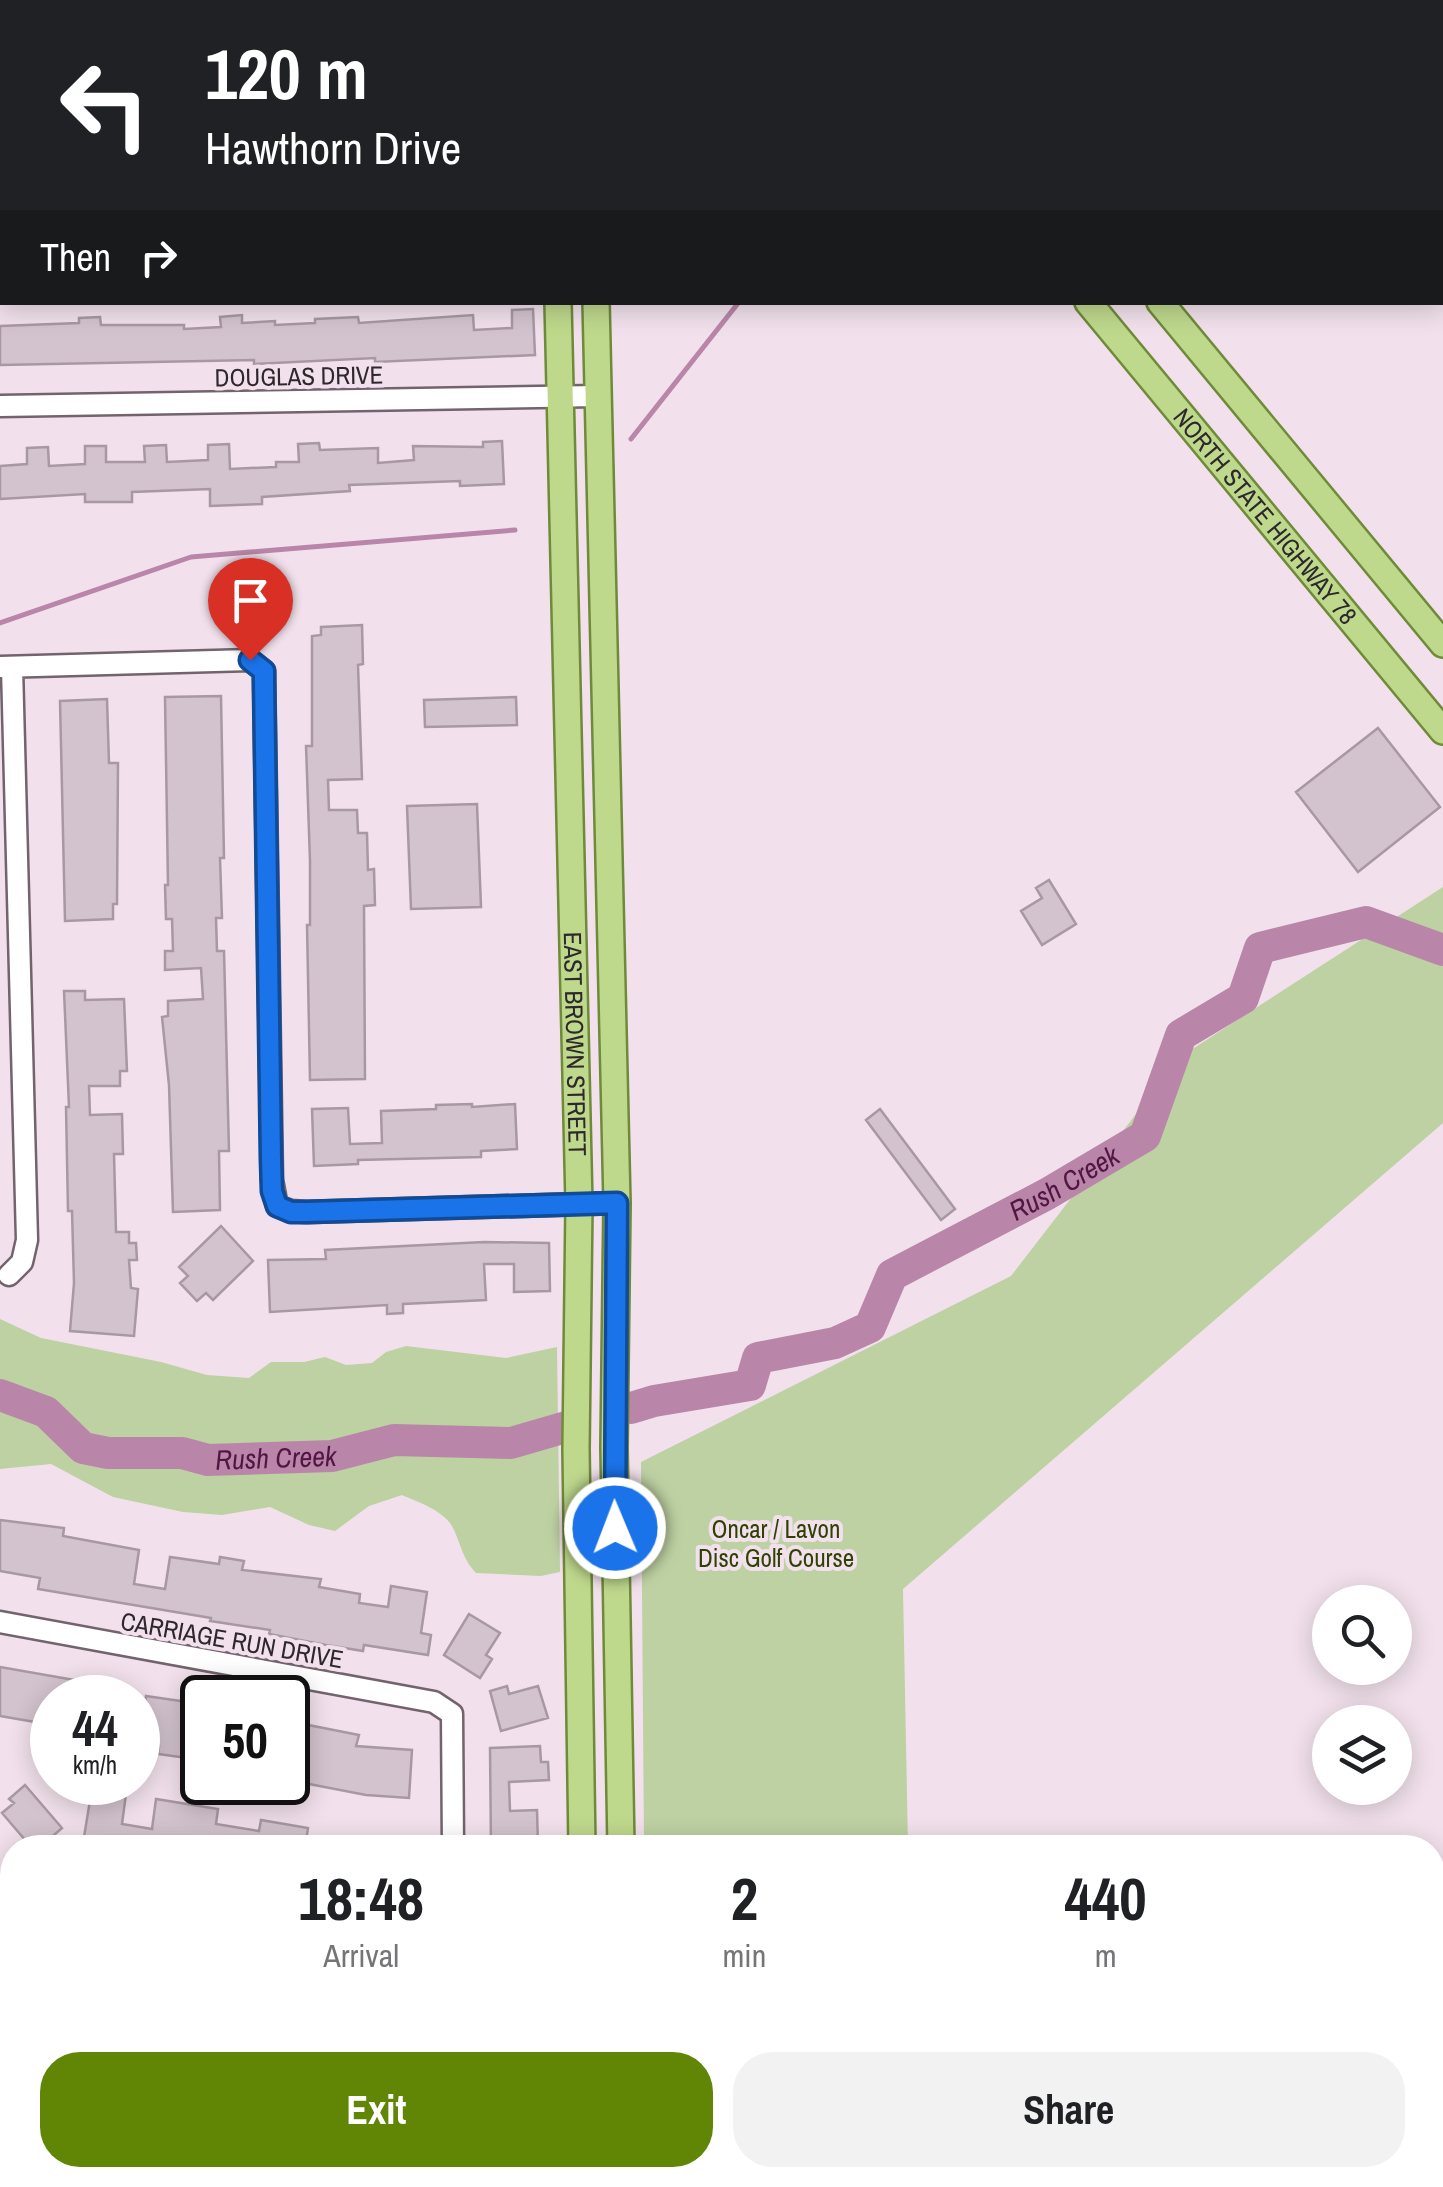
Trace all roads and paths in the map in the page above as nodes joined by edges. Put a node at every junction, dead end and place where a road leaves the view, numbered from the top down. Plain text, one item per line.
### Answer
1 (558, 305) edge
2 (596, 305) edge
3 (1090, 305) edge
4 (1162, 305) edge
5 (598, 396) junction
6 (560, 397) junction
7 (0, 406) edge
8 (1443, 644) edge
9 (6, 667) edge
10 (1443, 731) edge
11 (611, 930) junction
12 (573, 932) junction
13 (617, 1203) junction
14 (579, 1204) junction
15 (9, 1275) dead end
16 (0, 1622) edge
17 (454, 1835) edge
18 (582, 1835) edge
19 (620, 1835) edge

1 - 6 main road, EAST BROWN STREET
2 - 5 main road, EAST BROWN STREET
3 - 10 main road, NORTH STATE HIGHWAY 78
4 - 8 main road
5 - 6 street, DOUGLAS DRIVE
5 - 11 main road, EAST BROWN STREET
6 - 7 street, DOUGLAS DRIVE
6 - 12 main road, EAST BROWN STREET
9 - 14 street
9 - 15 street
11 - 12 main road
11 - 13 main road, EAST BROWN STREET
12 - 14 main road, EAST BROWN STREET
13 - 14 street
13 - 19 main road, EAST BROWN STREET
14 - 18 main road, EAST BROWN STREET
16 - 17 street, CARRIAGE RUN DRIVE

